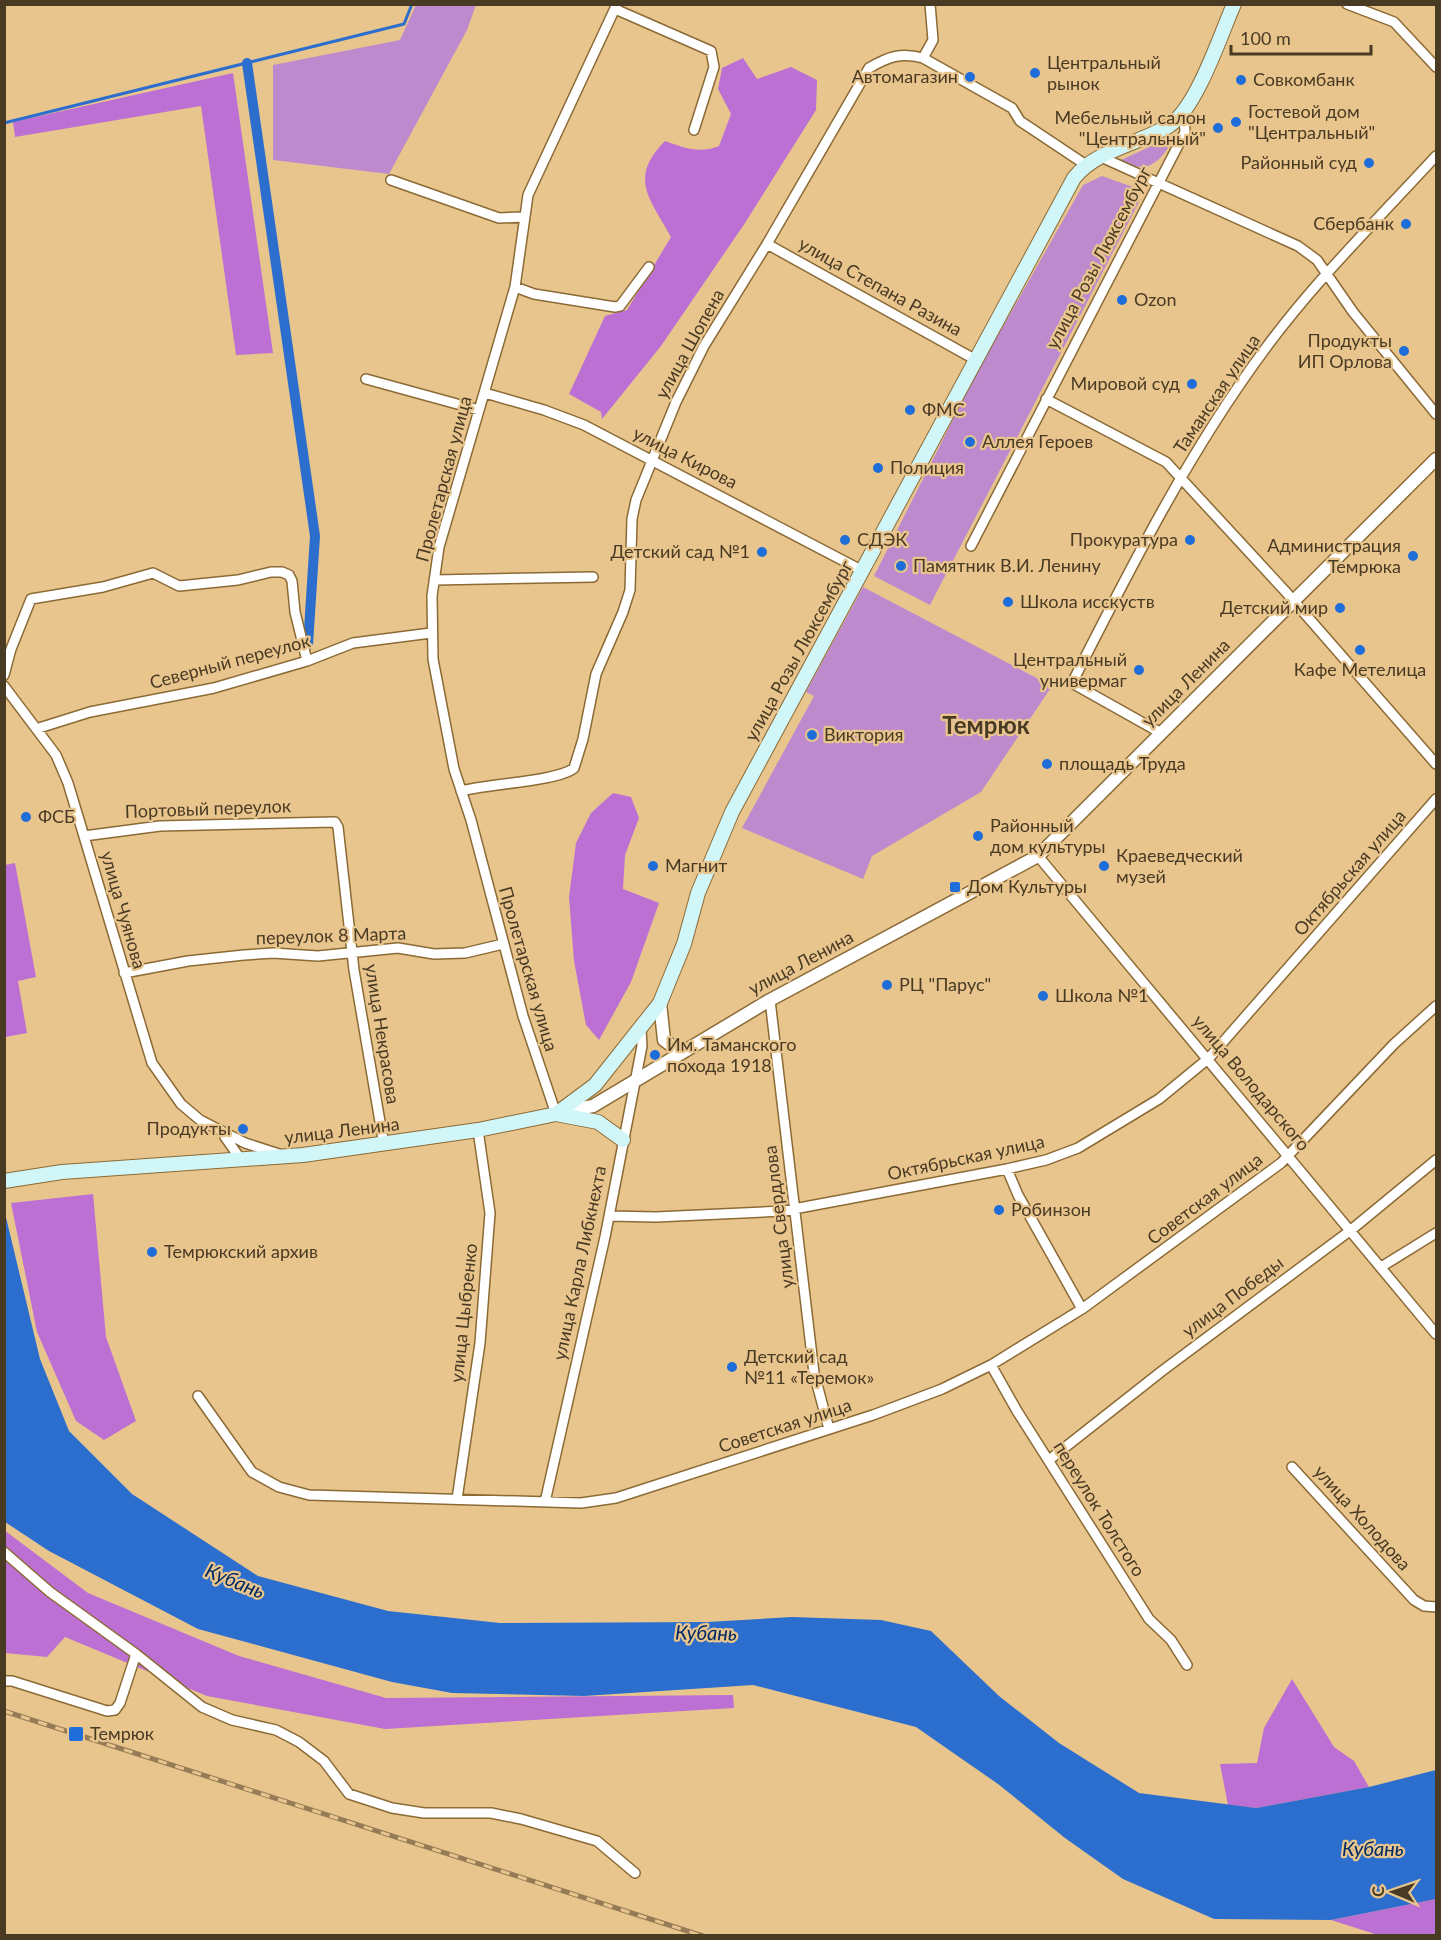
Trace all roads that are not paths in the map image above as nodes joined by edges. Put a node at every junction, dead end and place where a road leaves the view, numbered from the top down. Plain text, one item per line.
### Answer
1 (930, 4) edge
2 (1234, 4) edge
3 (1347, 4) edge
4 (616, 7) edge
5 (923, 58) junction
6 (1437, 67) edge
7 (1184, 114) junction
8 (694, 130) dead end
9 (1437, 156) edge
10 (1101, 157) junction
11 (1086, 165) junction
12 (391, 180) dead end
13 (1158, 183) junction
14 (523, 218) junction
15 (767, 244) junction
16 (649, 267) dead end
17 (1327, 275) junction
18 (515, 287) junction
19 (975, 360) junction
20 (366, 379) dead end
21 (484, 393) junction
22 (1046, 399) junction
23 (479, 410) junction
24 (1437, 414) edge
25 (652, 459) junction
26 (1437, 459) edge
27 (1181, 477) junction
28 (971, 546) dead end
29 (863, 571) junction
30 (593, 577) dead end
31 (434, 580) junction
32 (1293, 601) junction
33 (431, 633) junction
34 (307, 661) junction
35 (4, 675) edge
36 (4, 686) edge
37 (39, 728) junction
38 (1161, 733) junction
39 (1437, 764) edge
40 (461, 791) junction
41 (1437, 799) edge
42 (335, 822) joint
43 (84, 836) junction
44 (1038, 856) junction
45 (503, 944) junction
46 (353, 952) junction
47 (124, 973) junction
48 (770, 999) junction
49 (660, 1003) junction
50 (1437, 1006) edge
51 (641, 1030) junction
52 (680, 1052) junction
53 (1209, 1058) junction
54 (634, 1081) junction
55 (556, 1114) junction
56 (478, 1130) junction
57 (222, 1133) junction
58 (623, 1140) junction
59 (384, 1145) junction
60 (1289, 1155) junction
61 (286, 1157) junction
62 (1437, 1160) edge
63 (242, 1161) junction
64 (1007, 1169) junction
65 (4, 1181) edge
66 (794, 1209) junction
67 (609, 1216) junction
68 (1351, 1230) junction
69 (1437, 1233) edge
70 (1381, 1267) junction
71 (1082, 1309) junction
72 (1437, 1334) edge
73 (991, 1365) junction
74 (198, 1396) dead end
75 (829, 1429) junction
76 (1049, 1460) junction
77 (1292, 1467) dead end
78 (457, 1500) junction
79 (544, 1502) junction
80 (4, 1552) edge
81 (1437, 1607) edge
82 (136, 1654) junction
83 (1187, 1665) dead end
84 (4, 1681) edge
85 (635, 1873) dead end

1 - 5 street
2 - 7 main road, улица Розы Люксембург
3 - 6 street
4 - 8 street
4 - 14 street, Пролетарская улица
5 - 11 street
5 - 15 street, улица Шопена
7 - 10 main road, улица Розы Люксембург
7 - 13 street, улица Розы Люксембург
9 - 17 street, Таманская улица
10 - 11 main road, улица Розы Люксембург
10 - 13 street
11 - 19 main road, улица Розы Люксембург
12 - 14 street
13 - 17 street
13 - 22 street, улица Розы Люксембург
14 - 18 street, Пролетарская улица
15 - 19 street, улица Степана Разина
15 - 25 street, улица Шопена
16 - 18 street
17 - 24 street
17 - 27 street, Таманская улица
18 - 21 street, Пролетарская улица
19 - 29 main road, улица Розы Люксембург
20 - 23 street
21 - 23 street, Пролетарская улица
21 - 25 street, улица Кирова
22 - 27 street
22 - 28 street, улица Розы Люксембург
23 - 31 street, Пролетарская улица
25 - 29 street, улица Кирова
25 - 40 street, улица Шопена
26 - 32 street, улица Ленина
27 - 32 street
27 - 38 street, Таманская улица
29 - 49 main road, улица Розы Люксембург
30 - 31 street
31 - 33 street, Пролетарская улица
32 - 38 street, улица Ленина
32 - 39 street
33 - 34 street, Северный переулок
33 - 40 street, Пролетарская улица
34 - 35 street
34 - 37 street, Северный переулок
36 - 37 street, улица Чуянова
37 - 43 street, улица Чуянова
38 - 44 street, улица Ленина
40 - 45 street, Пролетарская улица
41 - 53 street, Октябрьская улица
42 - 43 street, Портовый переулок
42 - 46 street, улица Некрасова
43 - 47 street, улица Чуянова
44 - 48 street, улица Ленина
44 - 53 street, улица Володарского
45 - 46 street, переулок 8 Марта
45 - 55 street, Пролетарская улица
46 - 47 street, переулок 8 Марта
46 - 59 street, улица Некрасова
47 - 57 street, улица Чуянова
48 - 52 street, улица Ленина
48 - 66 street, улица Свердлова
49 - 51 main road, улица Розы Люксембург
49 - 52 street
50 - 60 street, Советская улица
51 - 54 street, улица Карла Либкнехта
51 - 55 main road, улица Розы Люксембург
52 - 54 street, улица Ленина
53 - 60 street, улица Володарского
53 - 64 street, Октябрьская улица
54 - 55 street, улица Ленина
54 - 58 street, улица Карла Либкнехта
55 - 56 main road, улица Ленина
55 - 58 main road
56 - 59 main road, улица Ленина
56 - 78 street, улица Цыбренко
57 - 61 street, улица Чуянова
57 - 63 street, улица Чуянова
58 - 67 street, улица Карла Либкнехта
59 - 61 main road, улица Ленина
60 - 68 street, улица Володарского
60 - 71 street, Советская улица
61 - 63 main road, улица Ленина
62 - 68 street, улица Победы
63 - 65 main road, улица Ленина
64 - 66 street, Октябрьская улица
64 - 71 street
66 - 67 street, Октябрьская улица
66 - 75 street, улица Свердлова
67 - 79 street, улица Карла Либкнехта
68 - 70 street, улица Володарского
68 - 76 street, улица Победы
69 - 70 street
70 - 72 street, улица Володарского
71 - 73 street, Советская улица
73 - 75 street, Советская улица
73 - 76 street, переулок Толстого
74 - 78 street, Советская улица
75 - 79 street, Советская улица
76 - 83 street, переулок Толстого
77 - 81 street, улица Холодова
78 - 79 street, Советская улица
80 - 82 street
82 - 84 street
82 - 85 street

